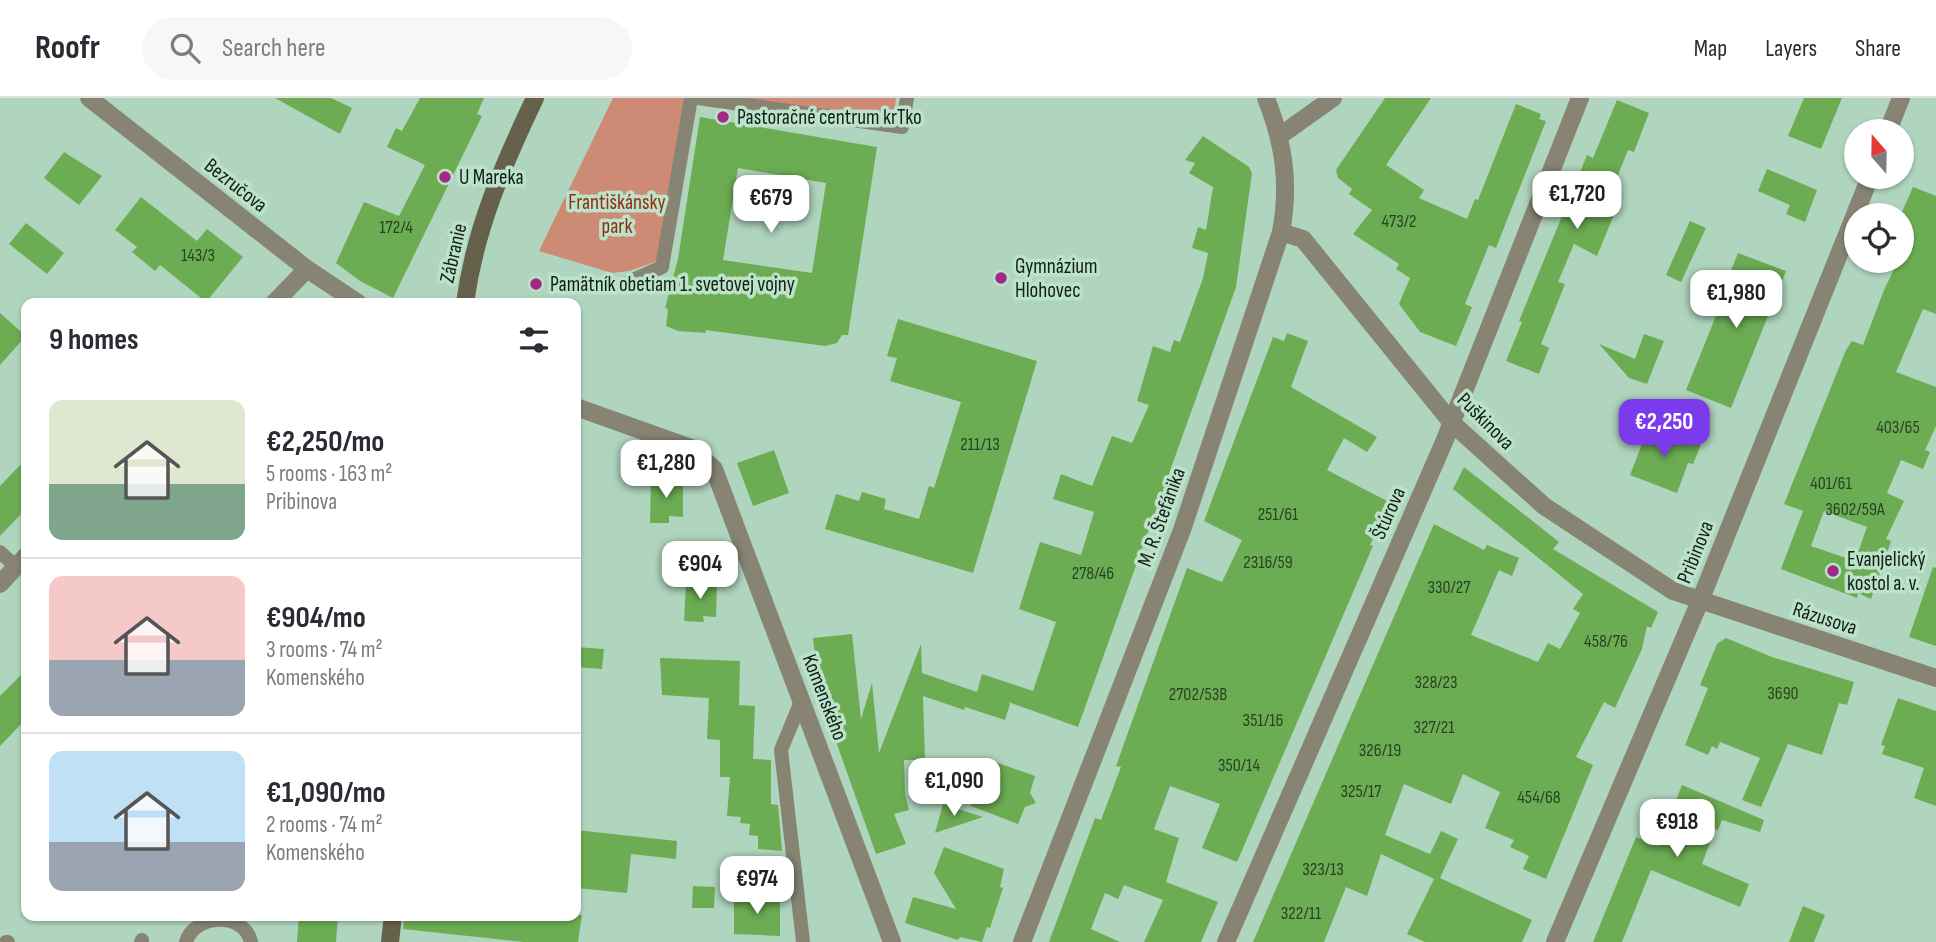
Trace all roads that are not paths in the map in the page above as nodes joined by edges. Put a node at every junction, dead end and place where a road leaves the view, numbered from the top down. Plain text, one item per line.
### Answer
1 (89, 98) edge
2 (535, 98) edge
3 (691, 98) edge
4 (698, 98) edge
5 (906, 98) edge
6 (1266, 98) edge
7 (1333, 98) edge
8 (1580, 98) edge
9 (1901, 98) edge
10 (1893, 119) edge
11 (1281, 135) junction
12 (1865, 189) edge
13 (1281, 232) junction
14 (307, 269) junction
15 (622, 285) dead end
16 (279, 298) edge
17 (350, 298) edge
18 (466, 298) edge
19 (581, 409) edge
20 (1452, 423) junction
21 (0, 552) edge
22 (21, 562) edge
23 (0, 584) edge
24 (1700, 601) junction
25 (1936, 678) edge
26 (802, 699) junction
27 (213, 921) edge
28 (230, 921) edge
29 (392, 921) edge
30 (186, 942) edge
31 (251, 942) edge
32 (390, 942) edge
33 (803, 942) edge
34 (892, 942) edge
35 (1023, 942) edge
36 (1226, 942) edge
37 (1555, 942) edge

1 - 14 street, Bezručova
2 - 18 main road, Zábranie
3 - 15 lane
4 - 5 lane
6 - 11 street, M. R. Štefánika
7 - 11 street
8 - 20 street, Štúrova
9 - 10 street
11 - 13 street, M. R. Štefánika
12 - 24 street, Pribinova
13 - 20 street, Puškinova
13 - 35 street, M. R. Štefánika
14 - 16 street
14 - 17 street, Bezručova
19 - 26 street, Komenského
20 - 24 street, Puškinova
20 - 36 street, Štúrova
21 - 22 lane
22 - 23 street
24 - 25 street, Rázusova
24 - 37 street, Pribinova
26 - 33 lane
26 - 34 street, Komenského
27 - 30 lane
28 - 31 lane
29 - 32 main road

